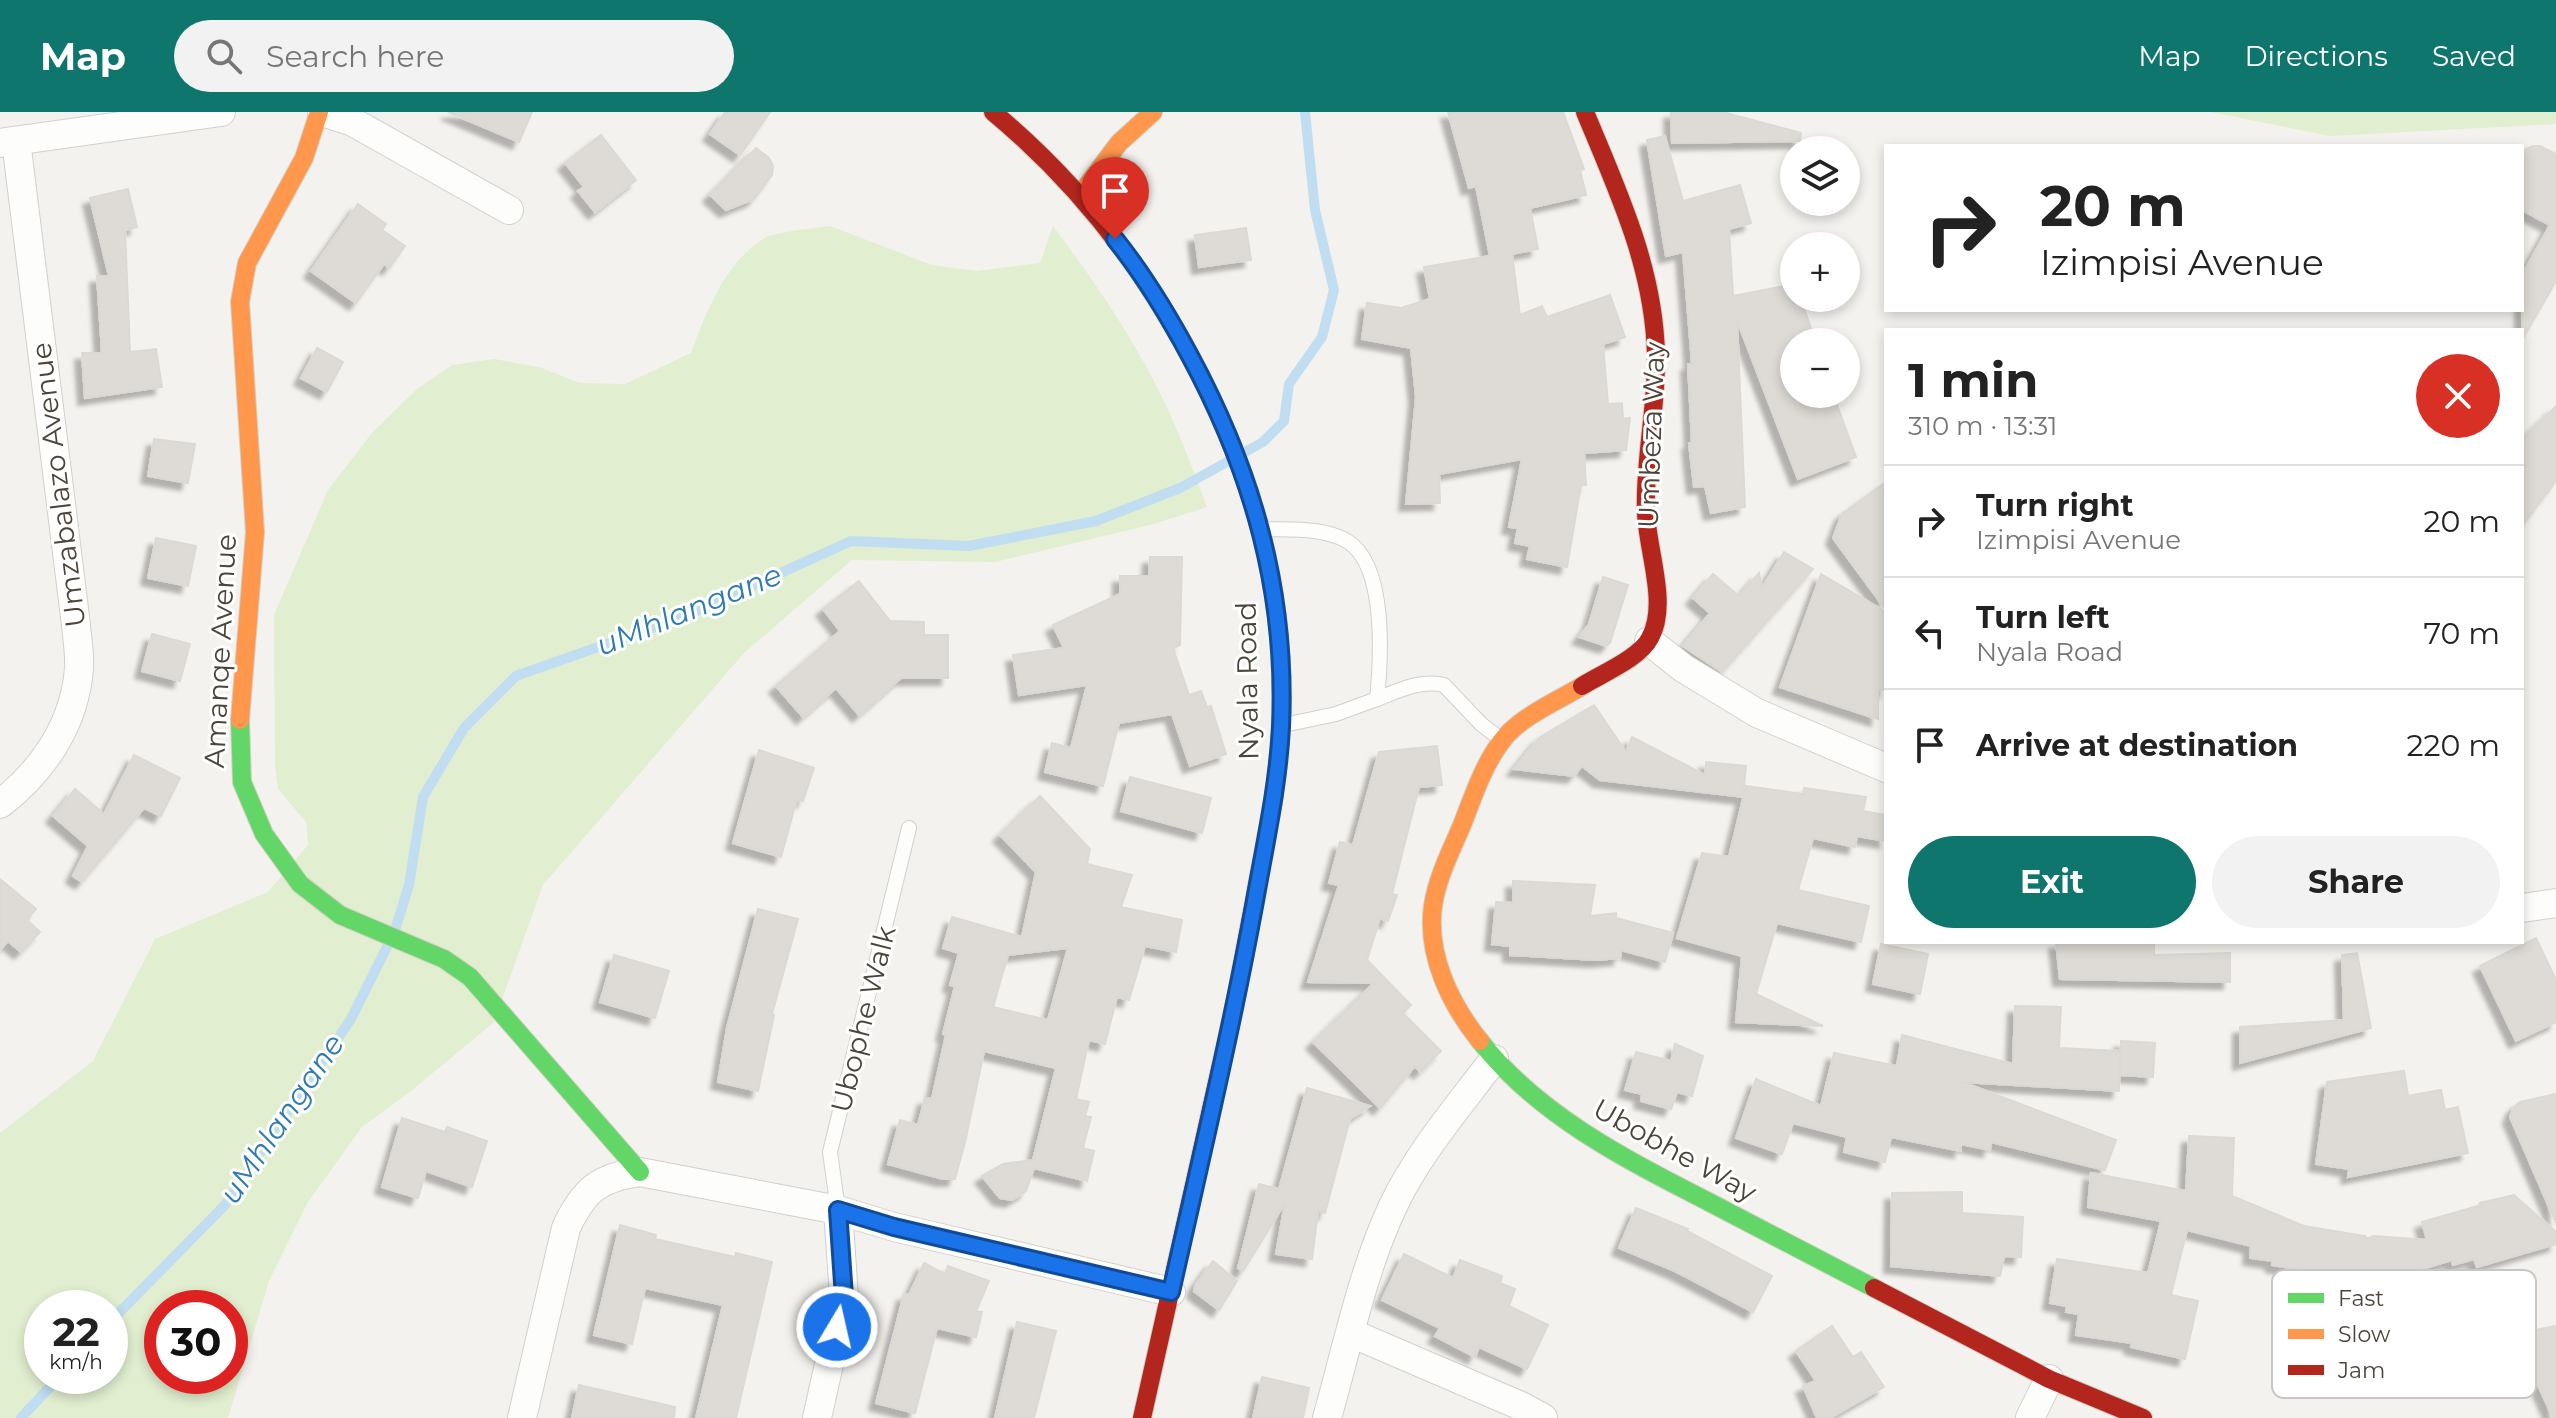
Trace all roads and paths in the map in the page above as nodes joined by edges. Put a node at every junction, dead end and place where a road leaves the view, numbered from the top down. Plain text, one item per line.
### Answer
1 (219, 112) edge
2 (320, 112) edge
3 (993, 112) edge
4 (1153, 112) edge
5 (1585, 112) edge
6 (8, 142) edge
7 (1080, 195) junction
8 (509, 210) dead end
9 (1262, 529) junction
10 (1649, 641) junction
11 (1377, 699) junction
12 (1281, 725) junction
13 (1502, 740) junction
14 (1884, 767) edge
15 (0, 804) edge
16 (909, 828) dead end
17 (2556, 903) edge
18 (2524, 908) edge
19 (1494, 1059) junction
20 (640, 1172) junction
21 (838, 1210) junction
22 (1171, 1292) junction
23 (1351, 1333) junction
24 (2049, 1379) junction
25 (522, 1418) edge
26 (817, 1418) edge
27 (1142, 1418) edge
28 (1327, 1418) edge
29 (1543, 1418) edge
30 (2030, 1418) edge
31 (2143, 1418) edge

1 - 6 street
2 - 8 street
2 - 20 street, Amanqe Avenue
3 - 7 street, Nyala Road
4 - 7 street
5 - 10 street, Umbeza Way
6 - 15 street, Umzabalazo Avenue
7 - 9 street, Nyala Road
9 - 11 lane
9 - 12 street, Nyala Road
10 - 13 street, Ubobhe Way
10 - 14 street
11 - 12 lane
11 - 13 lane
12 - 22 street, Nyala Road
13 - 19 street, Ubobhe Way
16 - 21 lane, Ubophe Walk
17 - 18 street
19 - 23 street
19 - 24 street, Ubobhe Way
20 - 21 street
20 - 25 street
21 - 22 street
21 - 26 street
22 - 27 street, Nyala Road
23 - 28 street
23 - 29 street
24 - 30 street
24 - 31 street, Ubobhe Way

